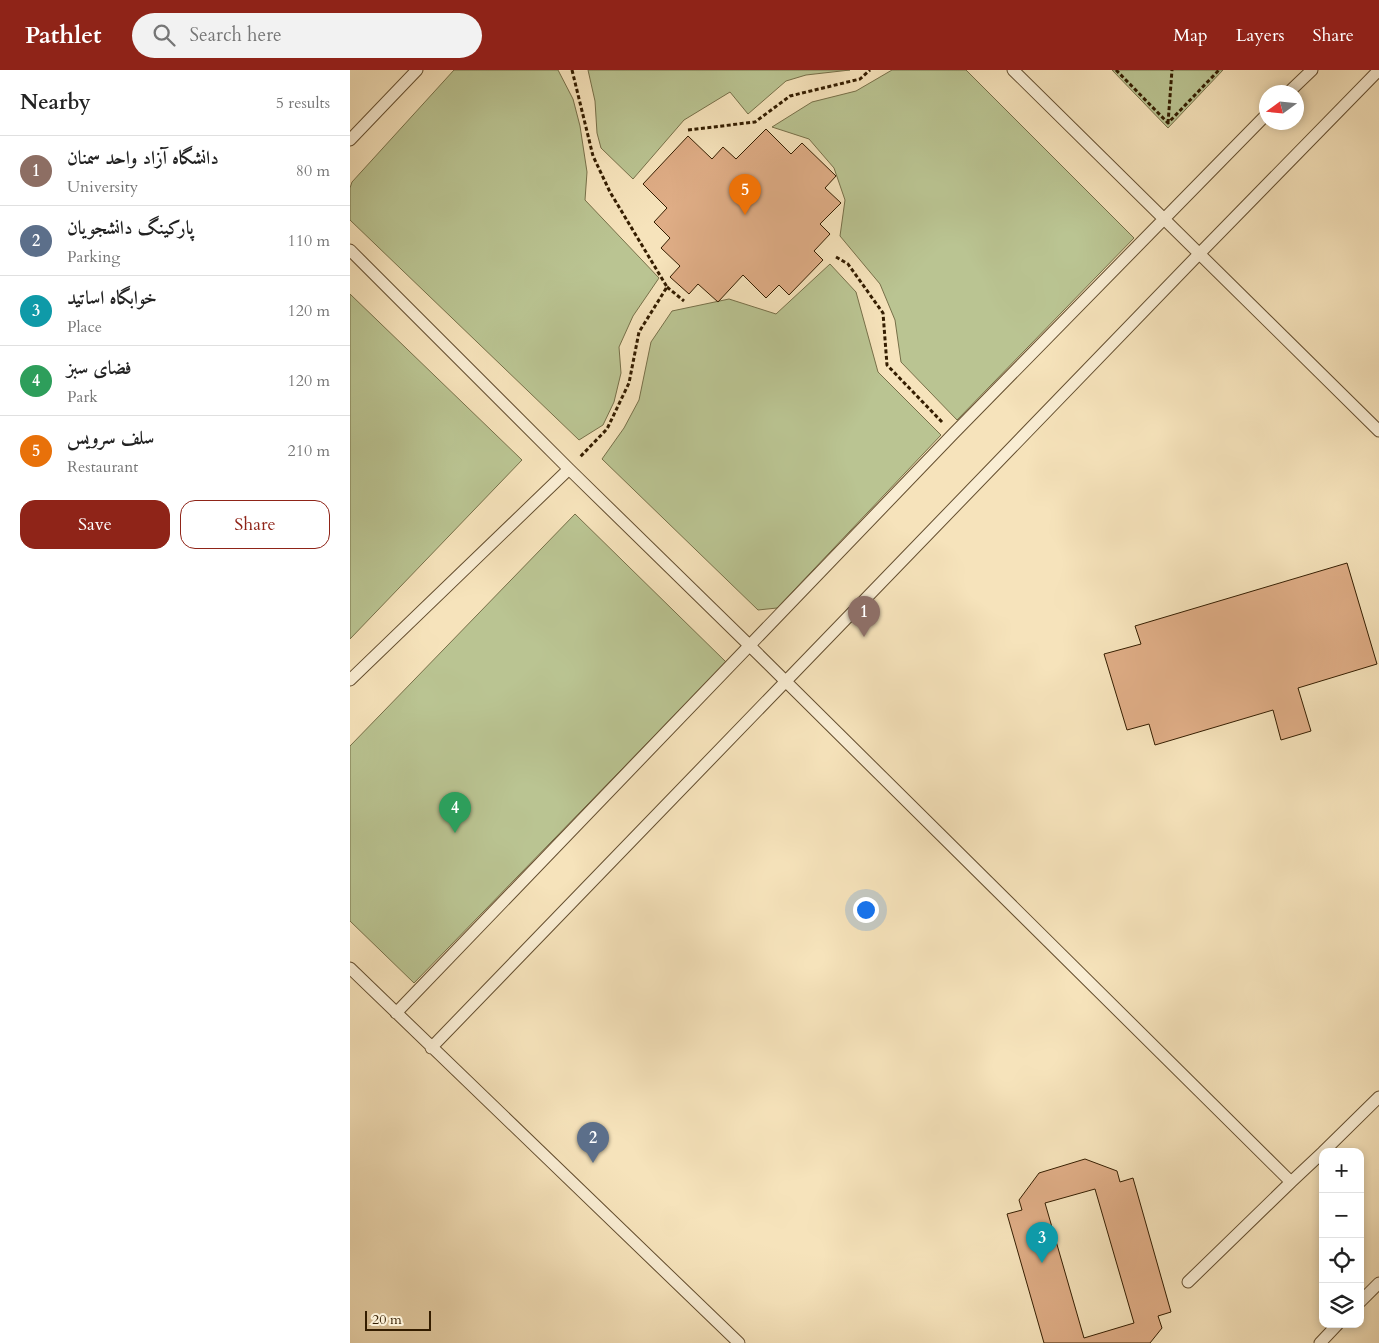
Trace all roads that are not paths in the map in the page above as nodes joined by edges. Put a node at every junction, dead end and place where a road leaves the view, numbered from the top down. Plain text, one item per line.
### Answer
1 (417, 70) edge
2 (1013, 70) edge
3 (1312, 70) edge
4 (1379, 70) edge
5 (1296, 85) edge
6 (1259, 122) edge
7 (350, 140) edge
8 (1164, 218) junction
9 (350, 250) edge
10 (1200, 253) junction
11 (1379, 431) edge
12 (569, 469) junction
13 (749, 645) junction
14 (350, 680) edge
15 (785, 681) junction
16 (350, 968) edge
17 (396, 1013) junction
18 (432, 1048) junction
19 (1379, 1097) edge
20 (1327, 1148) edge
21 (1319, 1156) edge
22 (1291, 1182) junction
23 (1188, 1282) dead end
24 (1379, 1283) edge
25 (1364, 1298) edge
26 (1334, 1328) edge
27 (739, 1343) edge
28 (1320, 1343) edge

1 - 7 lane
2 - 8 lane
3 - 5 lane
4 - 10 lane
6 - 8 lane
8 - 10 lane
8 - 13 lane
9 - 12 lane
10 - 11 lane
10 - 15 lane
12 - 13 lane
12 - 14 lane
13 - 15 lane
13 - 17 lane
15 - 18 lane
15 - 22 lane
16 - 17 lane
17 - 18 lane
18 - 27 lane
19 - 20 lane
21 - 22 lane
22 - 23 lane
24 - 25 lane
26 - 28 lane

